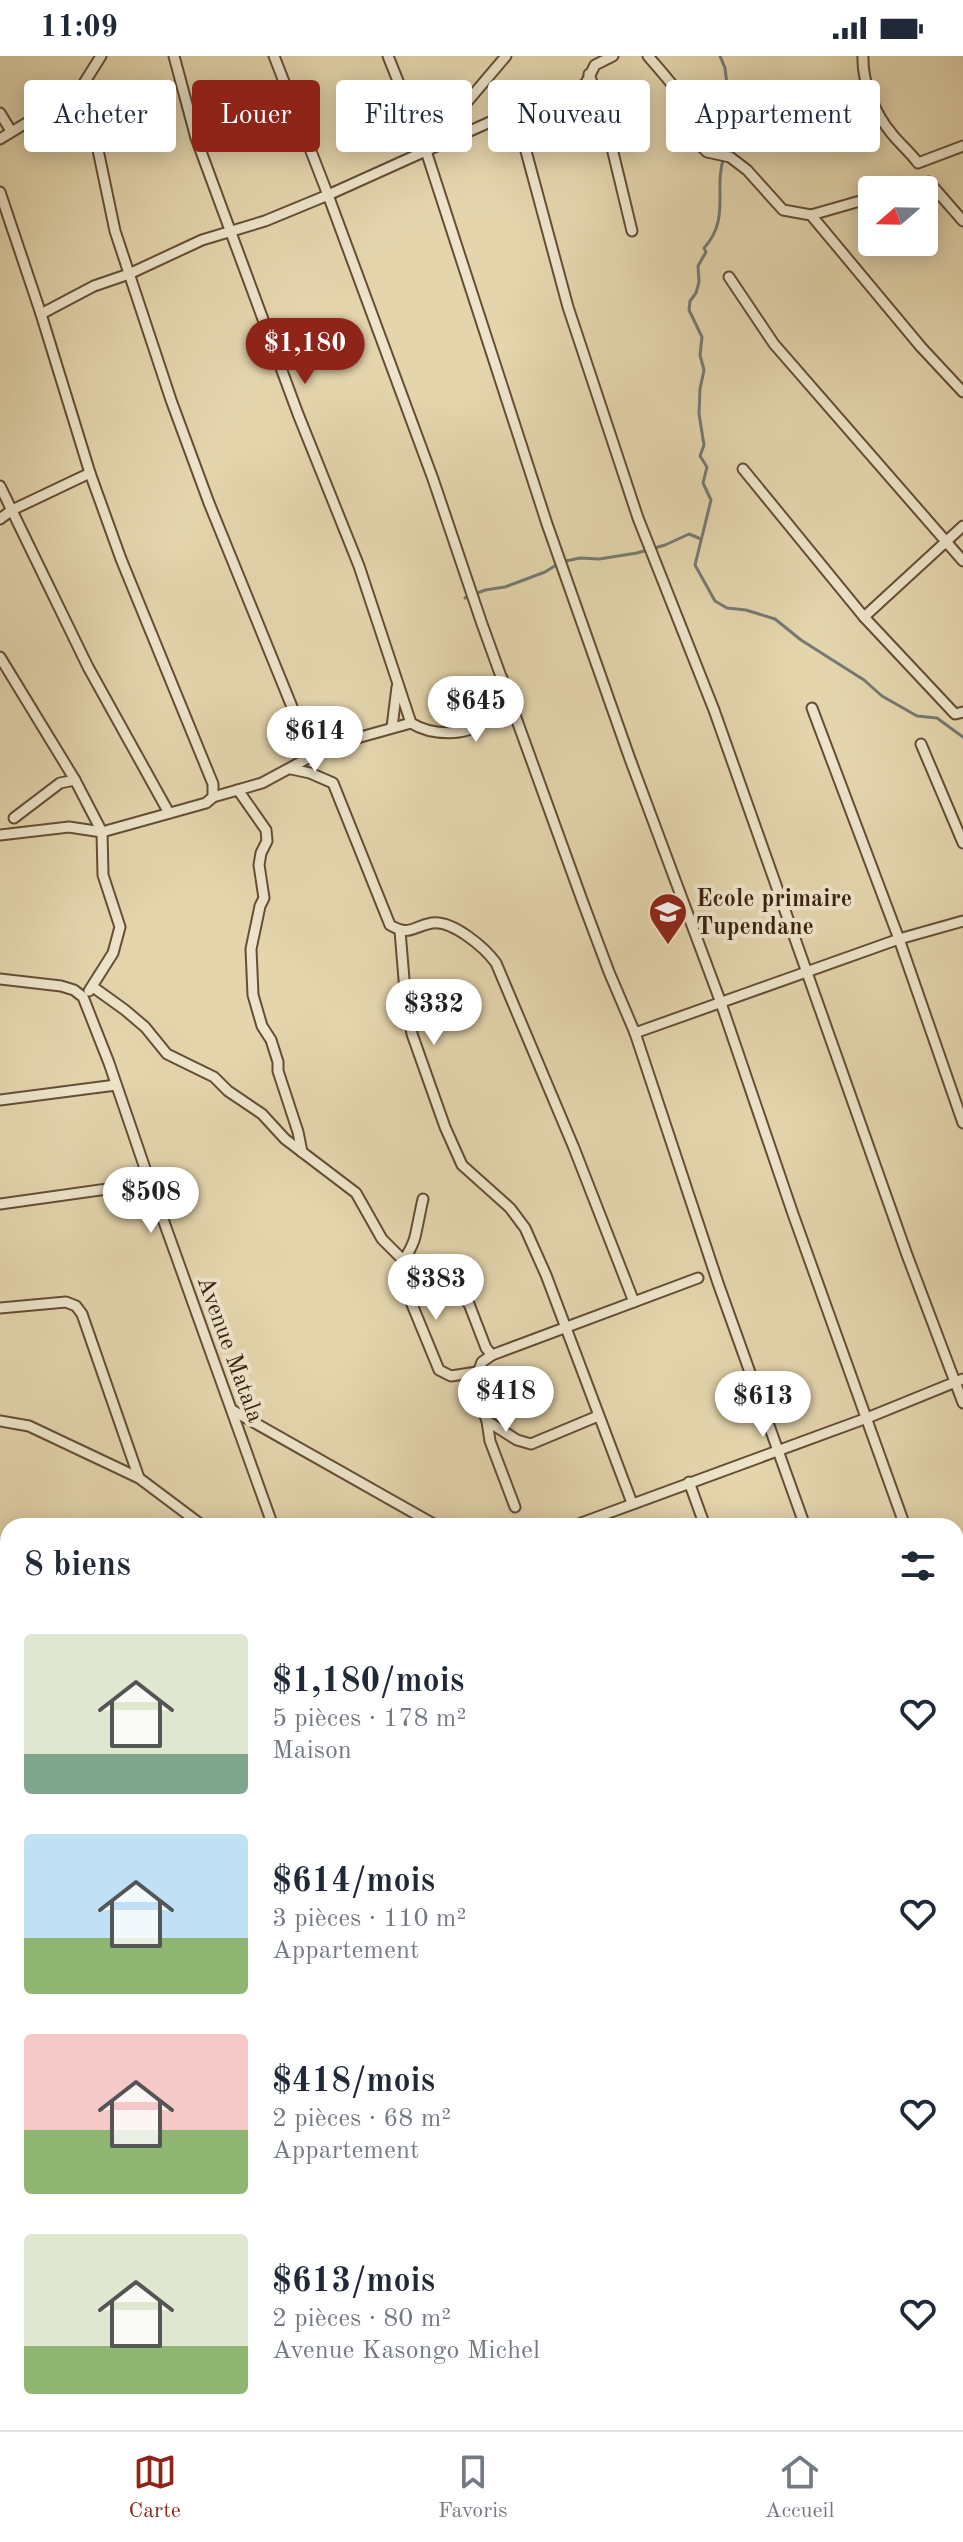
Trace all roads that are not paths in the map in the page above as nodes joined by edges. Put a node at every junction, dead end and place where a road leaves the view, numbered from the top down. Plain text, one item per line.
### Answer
1 (101, 56) edge
2 (174, 56) edge
3 (274, 56) edge
4 (388, 56) edge
5 (506, 56) edge
6 (613, 56) edge
7 (648, 56) edge
8 (863, 56) edge
9 (589, 74) junction
10 (86, 80) edge
11 (398, 80) edge
12 (587, 80) edge
13 (472, 96) edge
14 (0, 113) edge
15 (24, 123) edge
16 (11, 131) junction
17 (0, 139) edge
18 (963, 146) edge
19 (98, 152) edge
20 (424, 152) edge
21 (426, 152) edge
22 (526, 152) edge
23 (0, 192) edge
24 (938, 192) edge
25 (328, 195) junction
26 (858, 202) edge
27 (811, 215) junction
28 (963, 221) edge
29 (232, 231) junction
30 (632, 231) dead end
31 (129, 274) junction
32 (729, 277) dead end
33 (41, 314) junction
34 (963, 392) edge
35 (743, 469) dead end
36 (90, 473) junction
37 (0, 486) edge
38 (12, 510) junction
39 (0, 519) edge
40 (963, 526) edge
41 (945, 542) junction
42 (963, 561) edge
43 (864, 617) junction
44 (0, 657) edge
45 (397, 678) junction
46 (502, 678) junction
47 (812, 708) dead end
48 (963, 712) edge
49 (411, 723) junction
50 (392, 727) junction
51 (921, 744) dead end
52 (312, 756) junction
53 (291, 769) junction
54 (75, 780) junction
55 (238, 790) junction
56 (213, 797) junction
57 (169, 813) junction
58 (14, 818) dead end
59 (102, 832) junction
60 (0, 835) edge
61 (963, 843) edge
62 (963, 921) edge
63 (400, 931) junction
64 (899, 939) junction
65 (809, 973) junction
66 (0, 979) edge
67 (93, 987) junction
68 (83, 997) junction
69 (721, 1003) junction
70 (635, 1033) junction
71 (116, 1085) junction
72 (0, 1100) edge
73 (963, 1123) edge
74 (302, 1152) junction
75 (150, 1183) junction
76 (423, 1199) dead end
77 (0, 1204) edge
78 (403, 1260) junction
79 (698, 1278) dead end
80 (634, 1302) junction
81 (0, 1308) edge
82 (566, 1329) junction
83 (492, 1355) junction
84 (477, 1372) junction
85 (959, 1380) edge
86 (963, 1403) edge
87 (232, 1410) junction
88 (598, 1416) junction
89 (867, 1418) junction
90 (0, 1421) edge
91 (487, 1421) junction
92 (779, 1451) junction
93 (139, 1478) junction
94 (689, 1482) junction
95 (632, 1503) junction
96 (515, 1507) dead end
97 (602, 1515) junction
98 (192, 1518) edge
99 (270, 1518) edge
100 (423, 1518) edge
101 (594, 1518) edge
102 (603, 1518) edge
103 (702, 1518) edge
104 (802, 1518) edge
105 (902, 1518) edge

1 - 10 street
2 - 29 street
3 - 25 street
4 - 11 street
5 - 13 street
6 - 9 street
7 - 27 street
8 - 18 street
9 - 12 street
9 - 30 street
14 - 16 street
15 - 16 street
16 - 17 street
19 - 31 street
20 - 25 street
21 - 69 street
22 - 65 street
23 - 33 street
24 - 28 street
25 - 29 street
25 - 46 street
26 - 27 street
27 - 34 street
29 - 31 street
29 - 45 street
31 - 33 street
31 - 52 street
32 - 41 street
33 - 36 street
35 - 43 street
36 - 38 street
36 - 56 street
37 - 38 street
38 - 39 street
38 - 57 street
40 - 41 street
41 - 42 street
41 - 43 street
43 - 48 street
44 - 54 street
45 - 49 street
45 - 50 street
46 - 49 street
46 - 70 street
47 - 64 street
49 - 50 street
50 - 52 street
51 - 61 street
52 - 53 street
53 - 55 street
53 - 63 street
54 - 58 street
54 - 59 street
55 - 56 street
55 - 74 street
56 - 57 street
57 - 59 street
59 - 60 street
59 - 67 street
62 - 64 street
63 - 80 street
63 - 82 street
64 - 65 street
64 - 73 street
65 - 69 street
65 - 85 street
66 - 68 street
67 - 68 street
67 - 74 street
68 - 71 street, Avenue Matala
69 - 70 street
69 - 89 street
70 - 92 street
71 - 72 street
71 - 75 street, Avenue Matala
74 - 78 street
75 - 77 street
75 - 87 street, Avenue Matala
76 - 78 street
78 - 83 street
78 - 84 street
79 - 80 street
80 - 82 street
81 - 93 street
82 - 83 street
82 - 88 street
83 - 84 street
84 - 91 street
85 - 86 street
85 - 89 street
87 - 99 street, Avenue Matala
87 - 100 street
88 - 91 street
88 - 95 street
89 - 92 street
89 - 105 street
90 - 93 street
91 - 96 street
92 - 94 street
92 - 104 street
93 - 98 street
94 - 95 street
94 - 103 street
95 - 97 street
97 - 101 street
97 - 102 street

